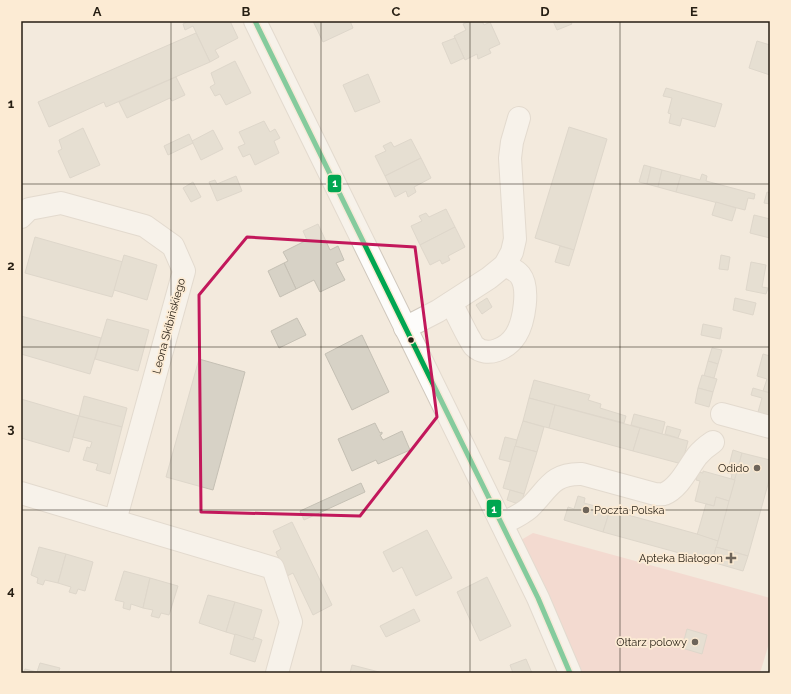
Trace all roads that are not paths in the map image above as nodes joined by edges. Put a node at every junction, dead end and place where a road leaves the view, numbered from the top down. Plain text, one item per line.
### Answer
1 (255, 21) edge
2 (519, 118) dead end
3 (21, 217) edge
4 (505, 265) junction
5 (451, 303) junction
6 (406, 328) junction
7 (722, 414) dead end
8 (770, 427) edge
9 (713, 442) dead end
10 (21, 493) edge
11 (115, 521) junction
12 (502, 524) junction
13 (278, 673) edge
14 (570, 673) edge

1 - 6 street
2 - 4 street
3 - 11 street, Leona Skibińskiego
4 - 5 street
4 - 5 street
5 - 6 street
6 - 12 street
7 - 8 street
9 - 12 street
10 - 11 street
11 - 13 street
12 - 14 street

